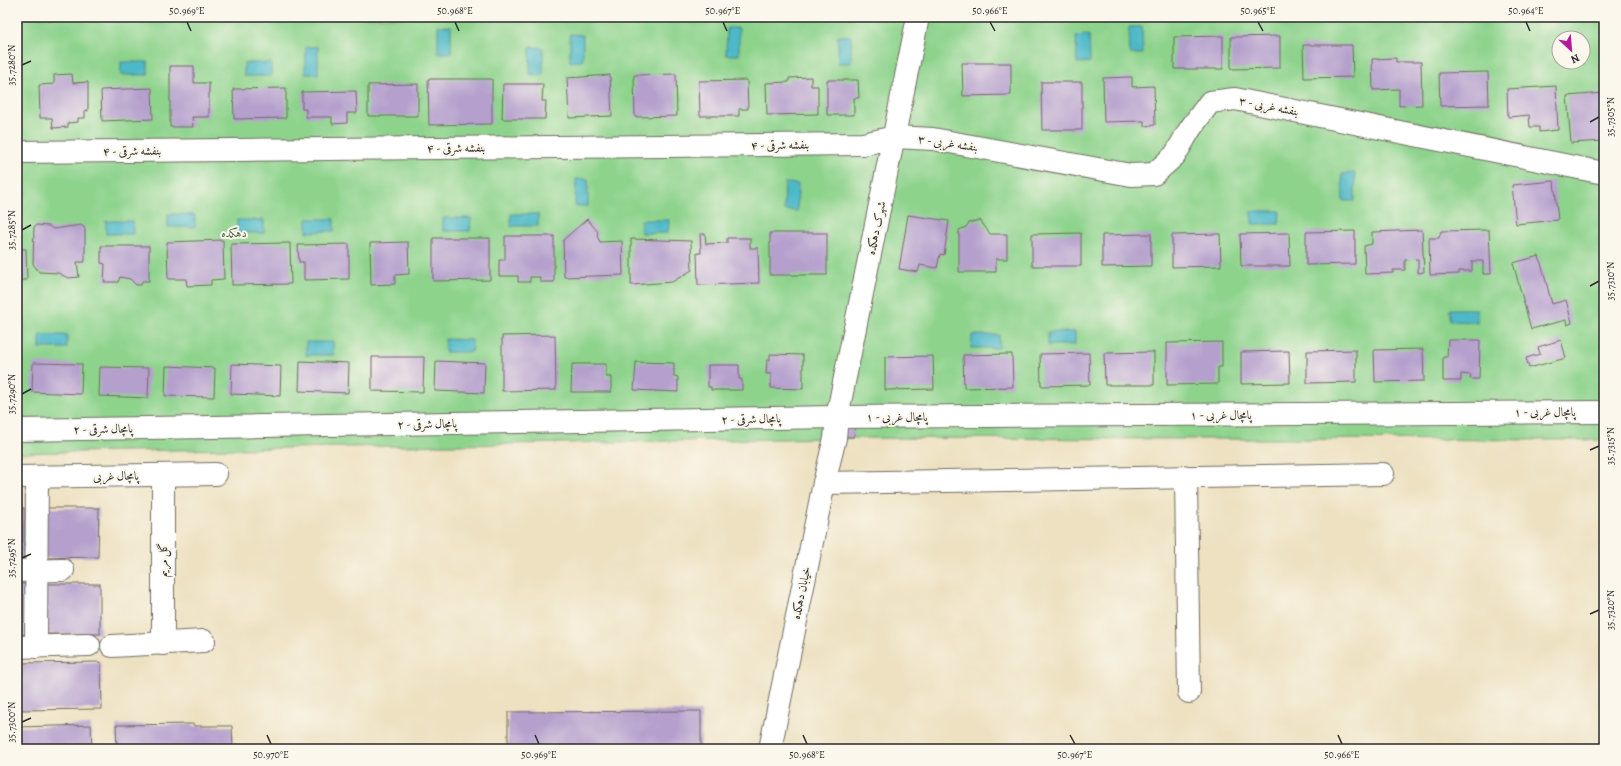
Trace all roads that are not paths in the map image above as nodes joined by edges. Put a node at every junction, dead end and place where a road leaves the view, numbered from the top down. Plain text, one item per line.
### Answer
1 (918, 17) edge
2 (895, 137) junction
3 (17, 152) edge
4 (1604, 173) edge
5 (1604, 412) edge
6 (836, 428) junction
7 (17, 430) edge
8 (216, 474) dead end
9 (1383, 474) dead end
10 (163, 475) junction
11 (27, 477) edge
12 (1186, 477) junction
13 (824, 483) junction
14 (63, 570) dead end
15 (27, 571) edge
16 (204, 641) dead end
17 (163, 644) junction
18 (89, 645) dead end
19 (112, 646) dead end
20 (27, 647) edge
21 (1189, 692) dead end
22 (770, 749) edge

1 - 2 street, شهرک دهکده
2 - 3 street, بنفشه شرقی - ۴
2 - 4 street, بنفشه غربی - ۳
2 - 6 street, شهرک دهکده
5 - 6 street, پامچال غربی - ۱
6 - 7 street, پامچال شرقی - ۲
6 - 13 street, خیابان دهکده
8 - 10 street, پامچال غربی
9 - 12 street
10 - 11 street, پامچال غربی
10 - 17 street, گل مریم
11 - 15 street
12 - 13 street
12 - 21 street
13 - 22 street, خیابان دهکده
14 - 15 street
15 - 20 street
16 - 17 street
17 - 19 street
18 - 20 street

